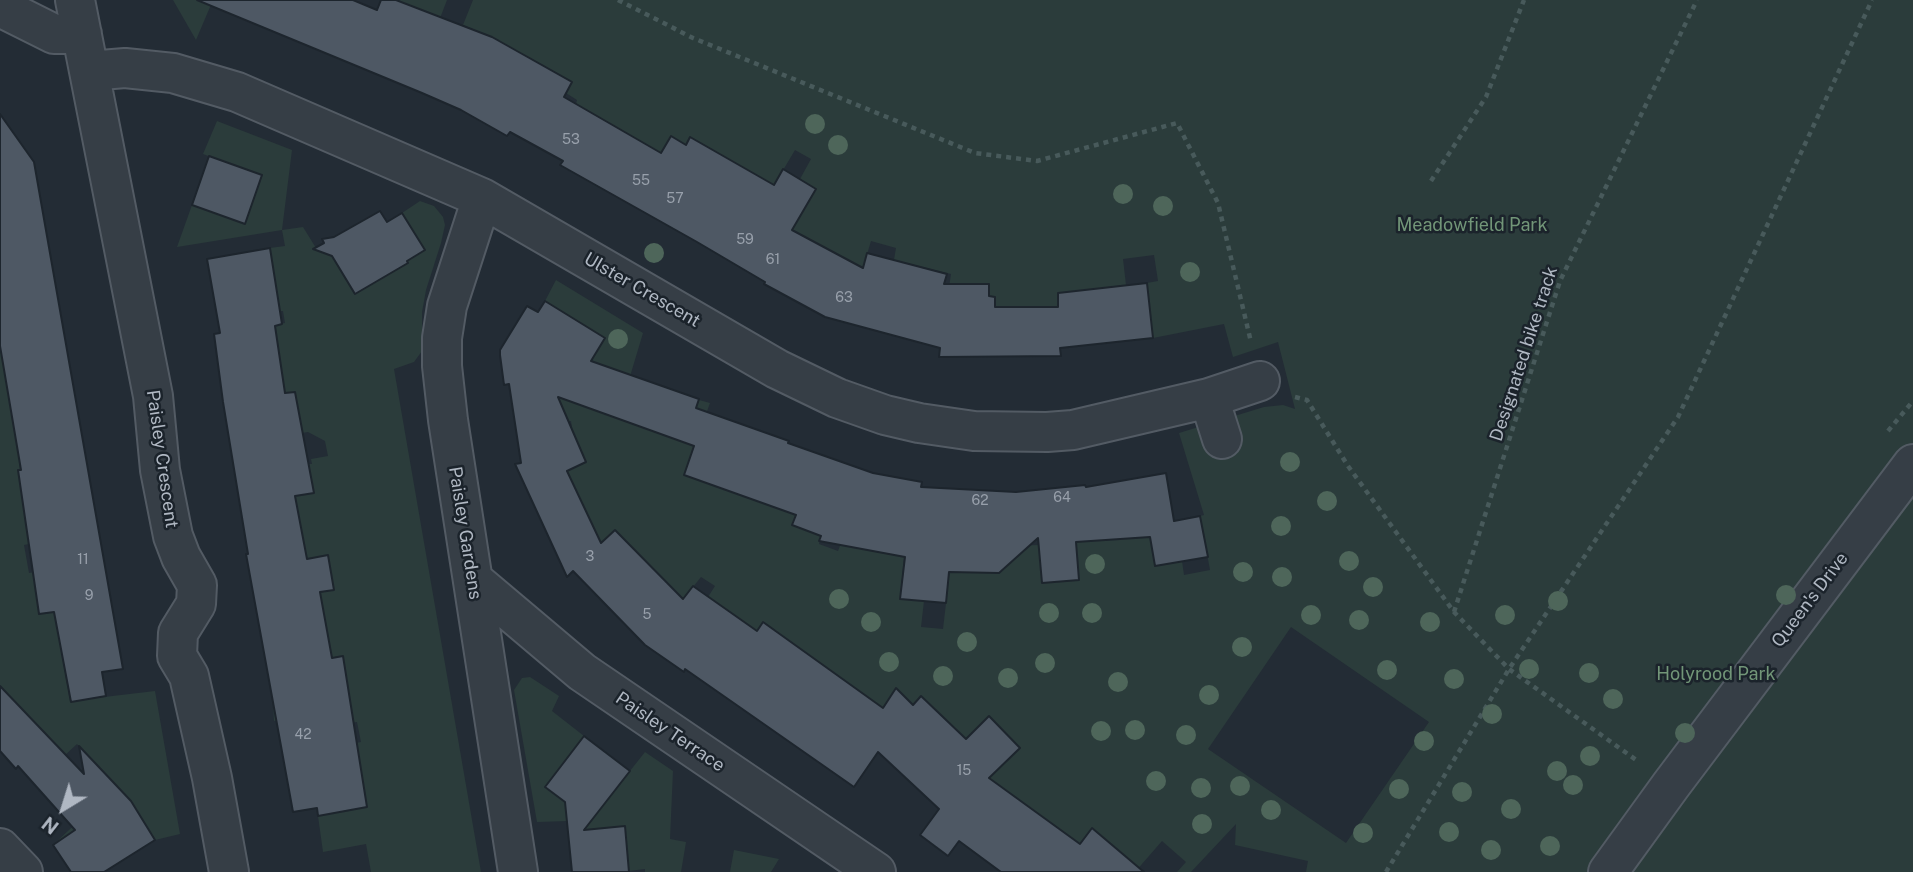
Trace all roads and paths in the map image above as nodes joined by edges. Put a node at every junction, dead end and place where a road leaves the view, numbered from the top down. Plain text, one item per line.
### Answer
1 (618, 0) edge
2 (1524, 0) edge
3 (1696, 0) edge
4 (1872, 0) edge
5 (0, 6) edge
6 (78, 17) edge
7 (89, 71) junction
8 (1431, 181) dead end
9 (482, 198) junction
10 (1260, 381) junction
11 (1209, 398) junction
12 (1222, 439) dead end
13 (1913, 464) edge
14 (473, 580) junction
15 (1454, 612) junction
16 (1509, 669) junction
17 (1671, 785) junction
18 (0, 848) edge
19 (23, 872) edge
20 (229, 872) edge
21 (518, 872) edge
22 (876, 872) edge
23 (1386, 872) edge
24 (1608, 872) edge

1 - 10 path
2 - 8 path
3 - 15 path, Designated bike track
4 - 16 path
5 - 6 street
6 - 7 street, Paisley Crescent
7 - 9 street, Ulster Crescent
7 - 20 street, Paisley Crescent
9 - 11 street, Ulster Crescent
9 - 14 street, Paisley Gardens
10 - 11 street, Ulster Crescent
10 - 15 path
11 - 12 street
13 - 17 street, Queen's Drive
14 - 21 street, Paisley Gardens
14 - 22 street, Paisley Terrace
15 - 16 path
16 - 17 path
16 - 23 path
17 - 24 street, Queen's Drive
18 - 19 street

